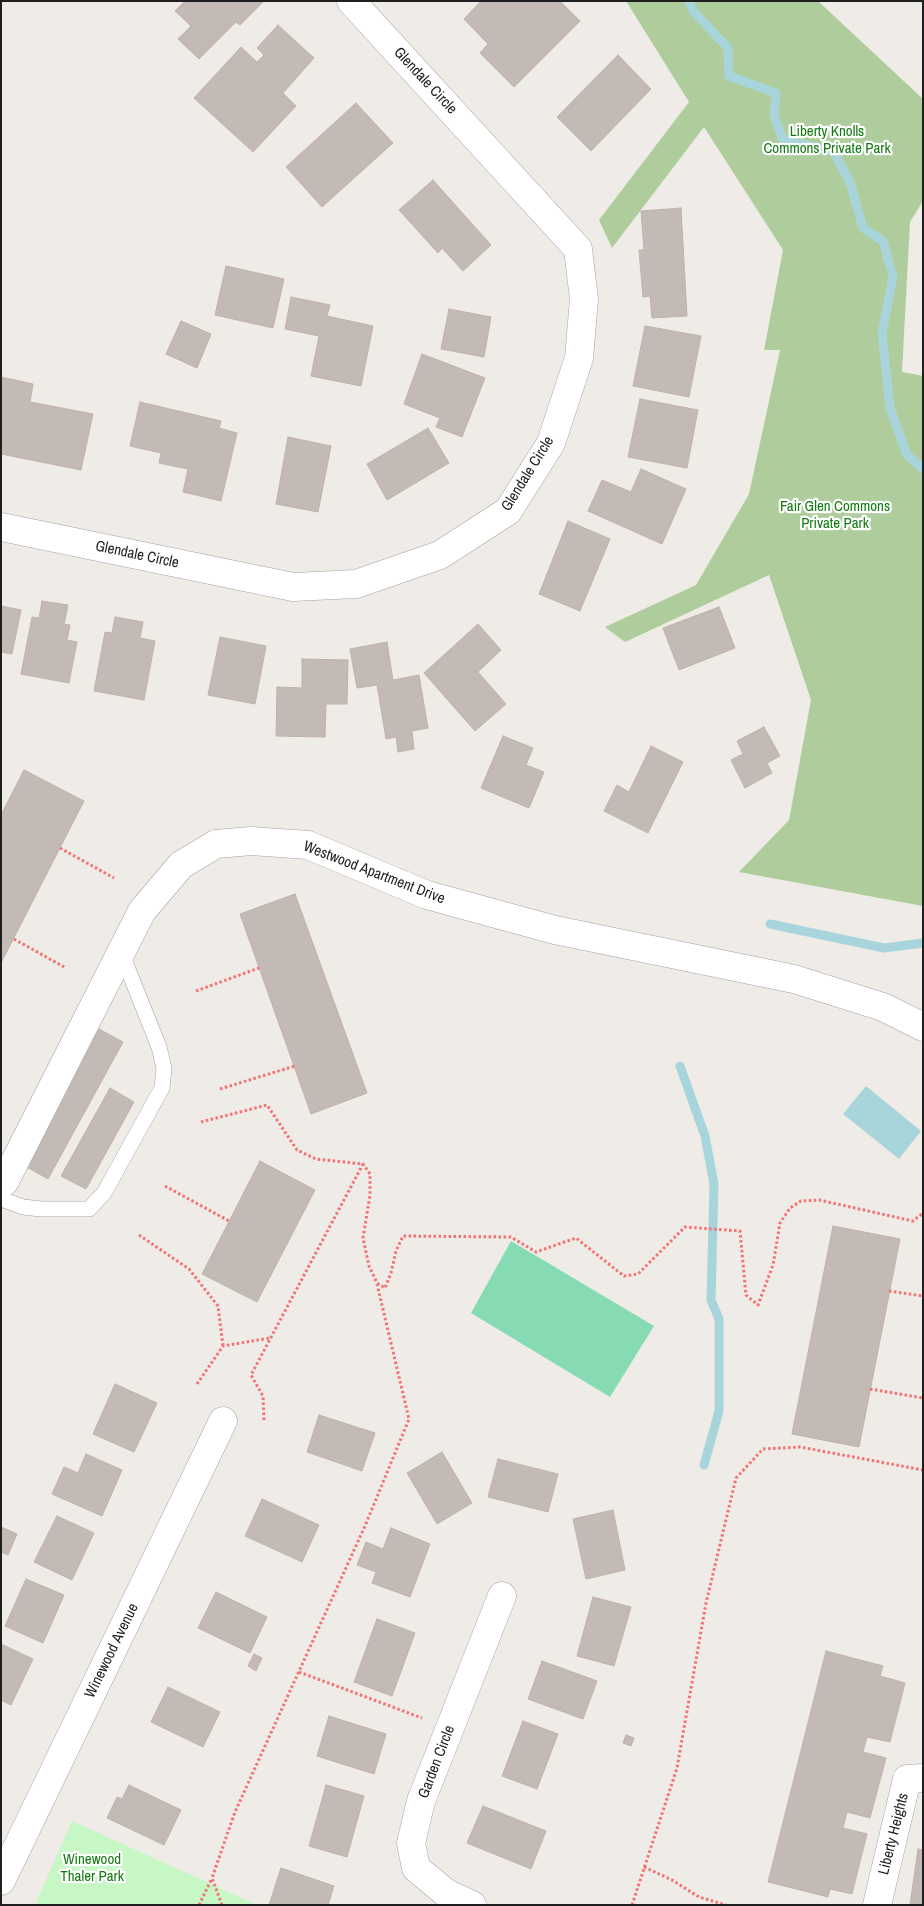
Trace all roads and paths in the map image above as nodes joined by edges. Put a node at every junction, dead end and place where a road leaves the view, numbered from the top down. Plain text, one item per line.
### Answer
1 (351, 1) edge
2 (1, 527) edge
3 (60, 848) dead end
4 (114, 878) dead end
5 (14, 939) dead end
6 (121, 952) junction
7 (66, 968) dead end
8 (259, 968) dead end
9 (196, 991) dead end
10 (923, 1027) edge
11 (295, 1066) dead end
12 (220, 1089) dead end
13 (201, 1122) dead end
14 (363, 1164) junction
15 (1, 1184) edge
16 (165, 1186) dead end
17 (1, 1199) edge
18 (923, 1213) edge
19 (230, 1221) dead end
20 (139, 1235) dead end
21 (377, 1283) junction
22 (890, 1291) dead end
23 (923, 1296) edge
24 (271, 1338) junction
25 (223, 1346) junction
26 (197, 1384) dead end
27 (870, 1389) dead end
28 (923, 1398) edge
29 (264, 1420) dead end
30 (223, 1421) dead end
31 (923, 1470) edge
32 (502, 1596) dead end
33 (299, 1672) junction
34 (450, 1728) junction
35 (923, 1778) edge
36 (644, 1866) junction
37 (212, 1878) junction
38 (1, 1881) edge
39 (199, 1905) edge
40 (222, 1905) edge
41 (472, 1905) edge
42 (632, 1905) edge
43 (726, 1905) edge
44 (877, 1905) edge

1 - 2 street, Glendale Circle
3 - 4 path
5 - 7 path
6 - 10 street, Westwood Apartment Drive
6 - 15 street, Westwood Apartment Drive
6 - 17 lane
8 - 9 path
11 - 12 path
13 - 14 path
14 - 21 path
14 - 24 path
16 - 19 path
18 - 21 path
20 - 25 path
21 - 33 path
22 - 23 path
24 - 25 path
24 - 29 path
25 - 26 path
27 - 28 path
30 - 38 street, Winewood Avenue
31 - 36 path
32 - 34 street, Garden Circle
33 - 34 path
33 - 37 path
34 - 41 street, Garden Circle
35 - 44 street, Liberty Heights
36 - 42 path
36 - 43 path
37 - 39 path
37 - 40 path

